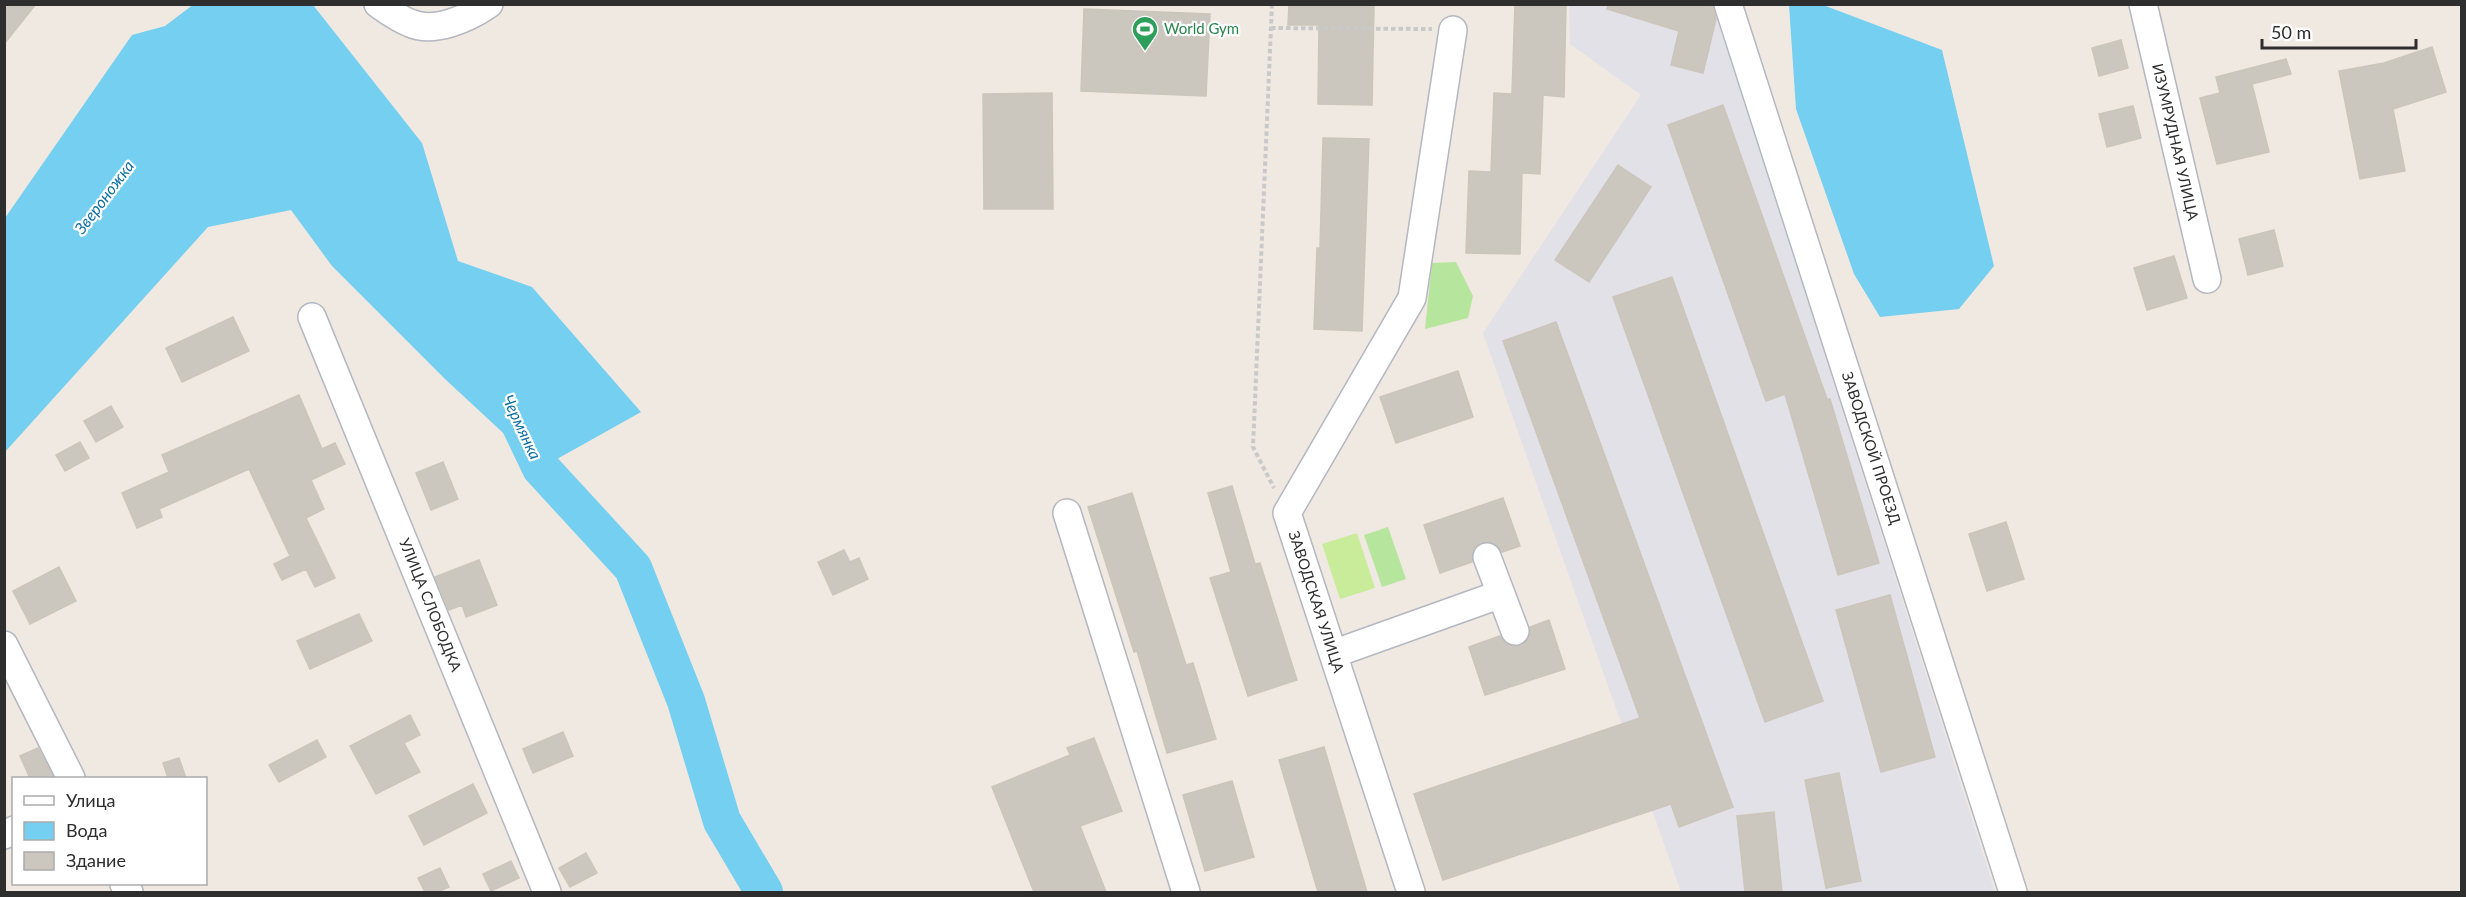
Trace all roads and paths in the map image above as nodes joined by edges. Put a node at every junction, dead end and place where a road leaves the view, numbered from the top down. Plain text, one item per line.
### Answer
1 (378, 4) edge
2 (489, 4) edge
3 (1272, 4) edge
4 (1728, 4) edge
5 (2143, 4) edge
6 (1271, 28) junction
7 (1453, 30) joint
8 (2207, 279) dead end
9 (312, 317) dead end
10 (1067, 513) dead end
11 (1287, 513) junction
12 (1487, 557) dead end
13 (1501, 594) junction
14 (1515, 632) dead end
15 (4, 645) edge
16 (1333, 654) junction
17 (70, 777) edge
18 (548, 892) edge
19 (1186, 892) edge
20 (1411, 892) edge
21 (2013, 892) edge

1 - 2 street
3 - 6 path
4 - 21 street, ЗАВОДСКОЙ ПРОЕЗД
5 - 8 street, ИЗУМРУДНАЯ УЛИЦА
6 - 7 path
6 - 11 path
7 - 11 street, ЗАВОДСКАЯ УЛИЦА
9 - 18 street, УЛИЦА СЛОБОДКА
10 - 19 street
11 - 16 street, ЗАВОДСКАЯ УЛИЦА
12 - 13 street
13 - 14 street
13 - 16 street
15 - 17 street
16 - 20 street, ЗАВОДСКАЯ УЛИЦА

